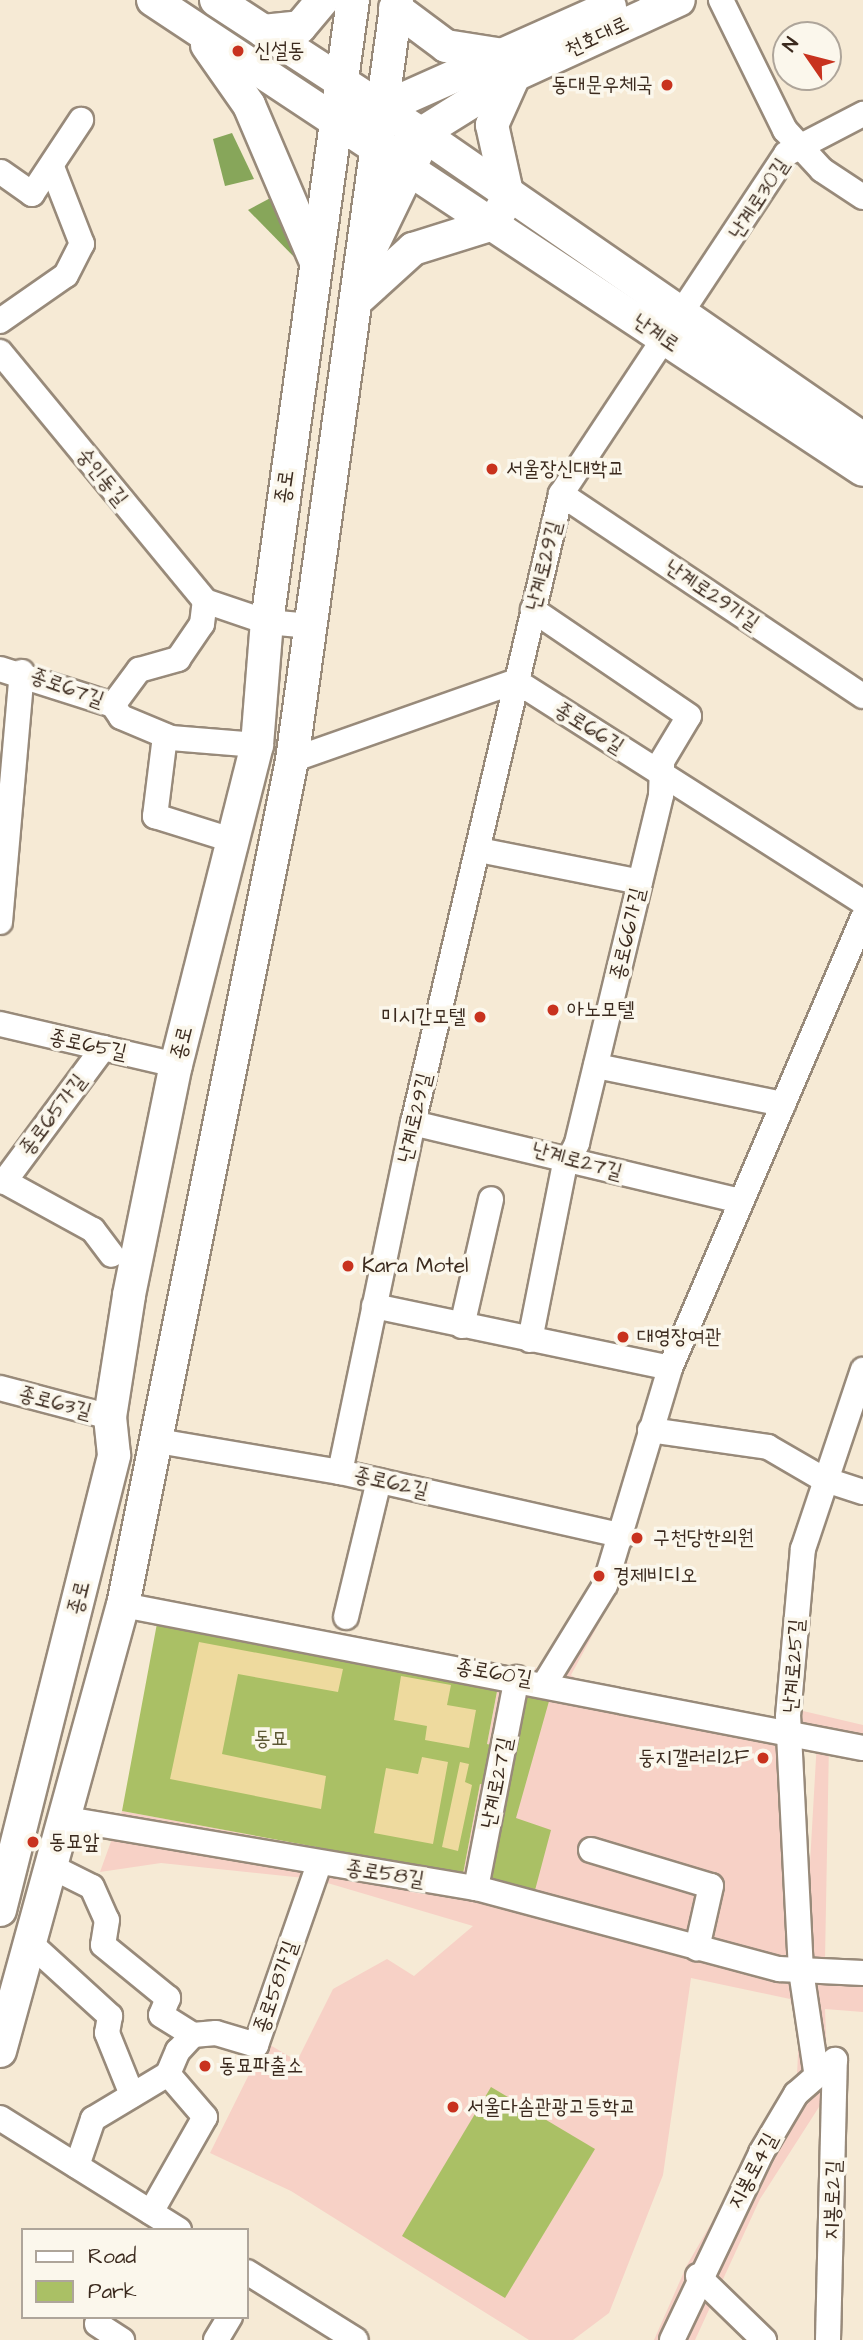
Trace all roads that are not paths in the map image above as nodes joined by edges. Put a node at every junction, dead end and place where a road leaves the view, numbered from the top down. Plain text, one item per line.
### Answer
1 (153, 0) edge
2 (216, 0) edge
3 (323, 0) edge
4 (354, 0) edge
5 (624, 0) edge
6 (679, 0) edge
7 (720, 0) edge
8 (396, 4) edge
9 (194, 27) junction
10 (263, 31) junction
11 (242, 60) junction
12 (509, 65) junction
13 (344, 84) junction
14 (381, 109) junction
15 (863, 114) edge
16 (81, 120) dead end
17 (340, 127) junction
18 (425, 136) junction
19 (799, 147) junction
20 (378, 151) junction
21 (52, 167) junction
22 (410, 171) junction
23 (1, 172) edge
24 (863, 197) edge
25 (501, 210) junction
26 (315, 260) junction
27 (363, 263) junction
28 (357, 300) junction
29 (684, 314) junction
30 (0, 321) edge
31 (667, 341) junction
32 (0, 352) edge
33 (863, 439) edge
34 (863, 471) edge
35 (561, 494) junction
36 (205, 601) junction
37 (533, 610) junction
38 (267, 622) junction
39 (311, 626) junction
40 (11, 671) edge
41 (516, 681) junction
42 (863, 696) edge
43 (113, 705) junction
44 (165, 736) junction
45 (257, 745) junction
46 (292, 760) junction
47 (662, 774) junction
48 (235, 841) junction
49 (479, 850) junction
50 (640, 882) junction
51 (863, 902) edge
52 (863, 918) edge
53 (0, 922) edge
54 (0, 1024) edge
55 (103, 1048) junction
56 (176, 1065) junction
57 (596, 1066) junction
58 (783, 1104) junction
59 (413, 1123) junction
60 (570, 1157) junction
61 (2, 1180) edge
62 (491, 1199) dead end
63 (741, 1201) junction
64 (112, 1255) dead end
65 (374, 1307) junction
66 (462, 1326) junction
67 (530, 1340) junction
68 (670, 1368) junction
69 (863, 1370) edge
70 (0, 1388) edge
71 (110, 1417) junction
72 (650, 1430) junction
73 (158, 1441) junction
74 (340, 1472) junction
75 (823, 1479) junction
76 (379, 1481) junction
77 (863, 1492) edge
78 (623, 1536) junction
79 (124, 1605) junction
80 (346, 1617) dead end
81 (517, 1678) junction
82 (545, 1683) junction
83 (794, 1735) junction
84 (863, 1748) edge
85 (67, 1819) junction
86 (591, 1850) dead end
87 (319, 1864) junction
88 (54, 1868) junction
89 (476, 1888) junction
90 (0, 1910) edge
91 (32, 1944) junction
92 (697, 1948) junction
93 (801, 1971) junction
94 (863, 1973) edge
95 (193, 2035) junction
96 (0, 2051) edge
97 (825, 2065) junction
98 (168, 2074) junction
99 (132, 2095) junction
100 (0, 2118) edge
101 (76, 2166) junction
102 (151, 2212) junction
103 (176, 2228) edge
104 (698, 2276) junction
105 (249, 2280) edge
106 (229, 2319) edge
107 (97, 2324) dead end
108 (122, 2340) edge
109 (216, 2340) edge
110 (356, 2340) edge
111 (672, 2340) edge
112 (764, 2340) edge
113 (828, 2340) edge

1 - 9 main road, 난계로
2 - 10 main road, 난계로
3 - 10 main road
4 - 13 main road, 종로
5 - 12 main road, 천호대로
6 - 12 main road, 천호대로
7 - 19 street
8 - 12 main road
8 - 14 main road
9 - 11 main road, 난계로
9 - 26 main road
10 - 11 main road
10 - 13 main road, 난계로
11 - 17 main road, 난계로
12 - 14 main road
12 - 18 main road
12 - 25 main road
13 - 14 main road, 난계로
13 - 17 main road, 종로
14 - 17 main road
14 - 18 main road, 난계로
14 - 20 main road
15 - 19 street, 난계로30길
16 - 21 street
17 - 20 main road, 난계로
17 - 26 main road, 종로
18 - 20 main road
18 - 22 main road
18 - 25 main road, 난계로
19 - 24 street
19 - 29 street, 난계로30길
20 - 22 main road, 난계로
20 - 27 main road
21 - 23 street
21 - 30 street
22 - 25 main road, 난계로
22 - 27 main road
25 - 28 main road
25 - 29 main road, 난계로
25 - 31 main road, 난계로
26 - 38 main road, 종로
27 - 28 main road
28 - 39 main road
29 - 31 street, 난계로29길
29 - 33 main road, 난계로
31 - 34 main road, 난계로
31 - 35 street, 난계로29길
32 - 36 street, 숭인동길
35 - 37 street, 난계로29길
35 - 42 street, 난계로29가길
36 - 38 street
36 - 43 street
37 - 41 street, 난계로29길
37 - 47 street, 종로66가길
38 - 39 street
38 - 45 main road, 종로
39 - 46 main road
40 - 43 street, 종로67길
40 - 53 street
41 - 46 street
41 - 47 street, 종로66길
41 - 49 street, 난계로29길
43 - 44 street, 종로67길
44 - 45 street, 종로67길
44 - 48 street
45 - 48 main road, 종로
46 - 73 main road
47 - 50 street, 종로66가길
47 - 51 street, 종로66길
48 - 56 main road, 종로
49 - 50 street
49 - 59 street, 난계로29길
50 - 57 street, 종로66가길
52 - 58 street
54 - 55 street, 종로65길
55 - 56 street, 종로65길
55 - 61 street, 종로65가길
56 - 71 main road, 종로
57 - 58 street
57 - 60 street, 종로66가길
58 - 63 street
59 - 60 street, 난계로27길
59 - 65 street, 난계로29길
60 - 63 street, 난계로27길
60 - 67 street, 종로66가길
61 - 64 street
62 - 66 street
63 - 68 street
65 - 66 street
65 - 74 street, 난계로29길
66 - 67 street
67 - 68 street
68 - 72 street
69 - 75 street, 난계로25길
70 - 71 street, 종로63길
71 - 90 main road, 종로
72 - 75 street
72 - 78 street
73 - 74 street, 종로62길
73 - 79 main road
74 - 76 street, 종로62길
75 - 77 street
75 - 83 street, 난계로25길
76 - 78 street, 종로62길
76 - 80 street
78 - 82 street
79 - 81 street, 종로60길
79 - 85 main road
81 - 82 street, 종로60길
81 - 89 street, 난계로27길
82 - 83 street, 종로60길
83 - 84 street, 종로60길
83 - 93 street, 난계로25길
85 - 87 street, 종로58길
85 - 88 main road
86 - 92 street
87 - 89 street, 종로58길
87 - 95 street, 종로58가길
88 - 91 main road
88 - 95 street
89 - 92 street, 종로58길
91 - 96 main road
91 - 99 street
92 - 93 street, 종로58길
93 - 94 street, 종로58길
93 - 97 street
95 - 98 street
97 - 104 street, 지봉로4길
97 - 113 street, 지봉로2길
98 - 99 street
98 - 102 street
99 - 101 street
100 - 101 street
101 - 102 street
102 - 103 street
104 - 111 street, 지봉로4길
104 - 112 street
105 - 110 street
106 - 109 street
107 - 108 street

